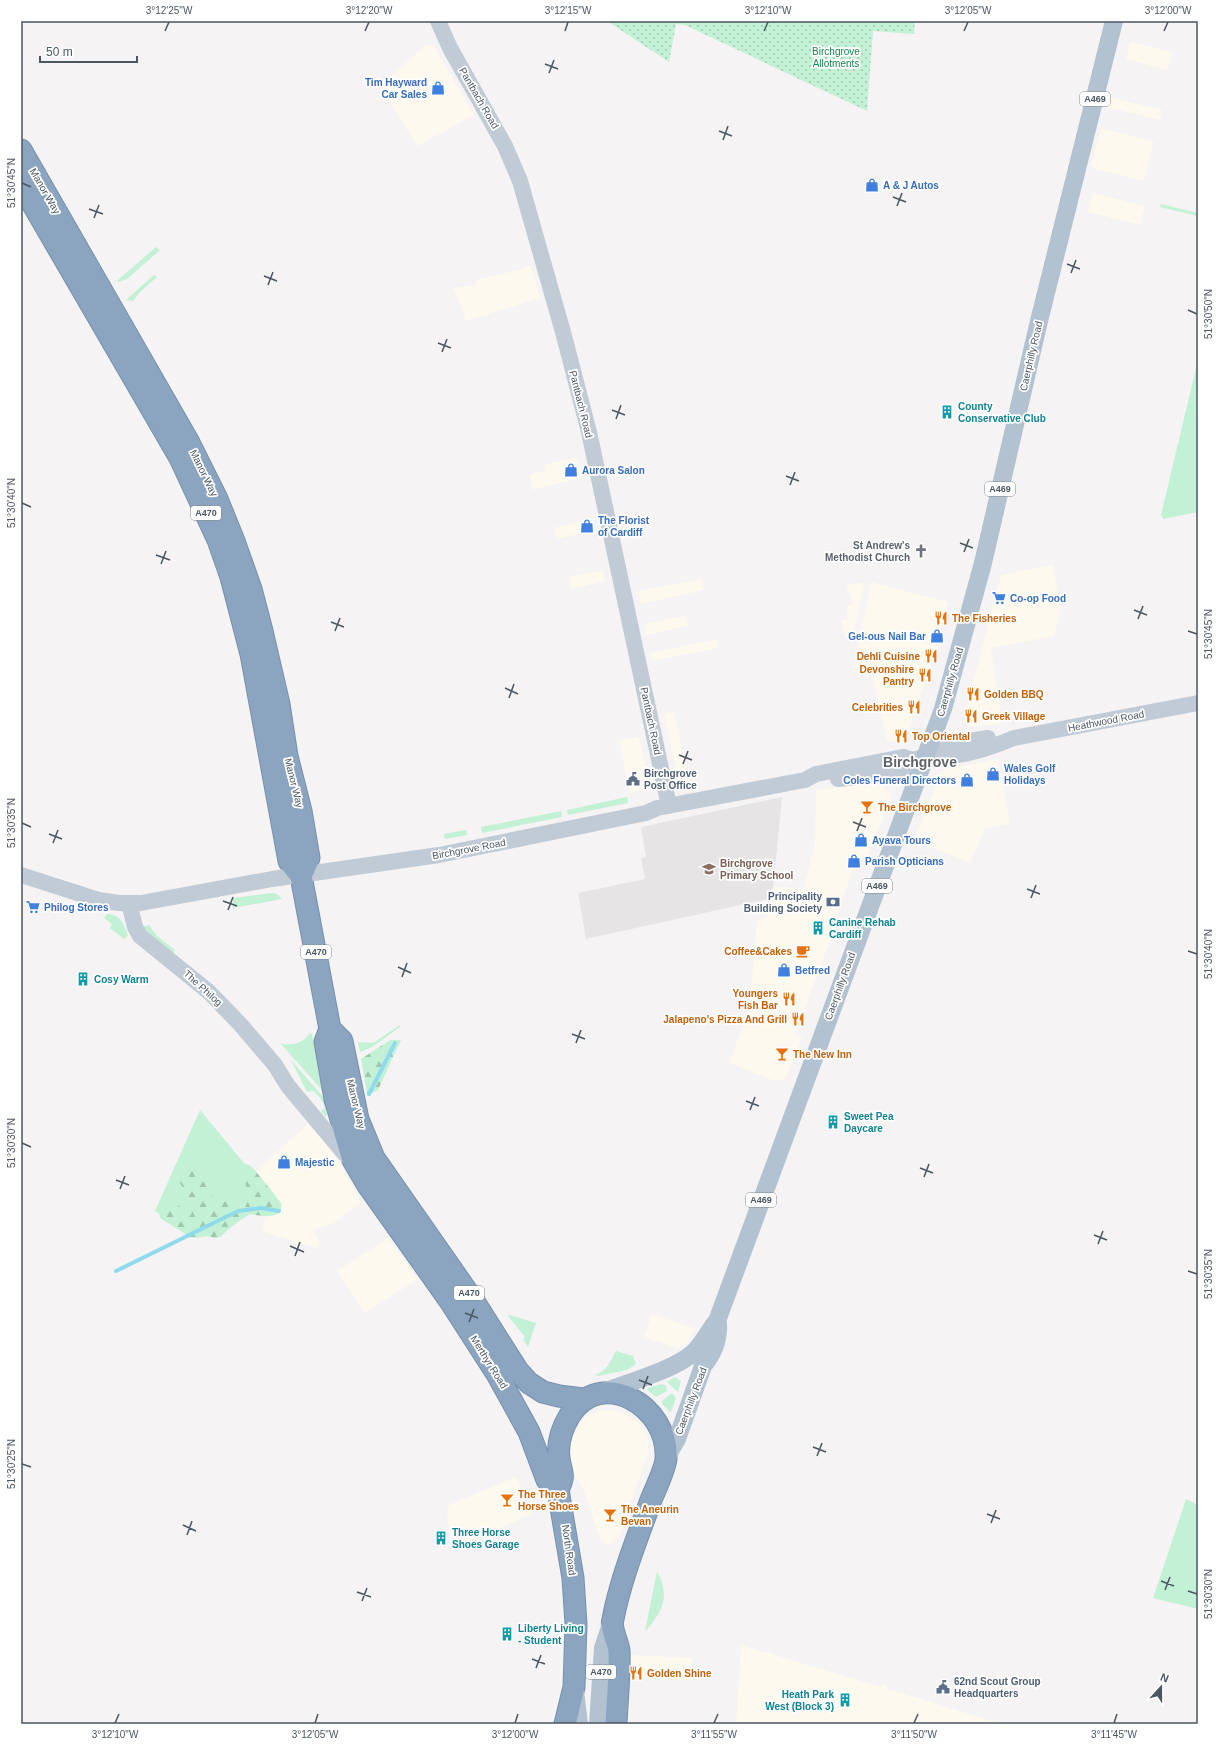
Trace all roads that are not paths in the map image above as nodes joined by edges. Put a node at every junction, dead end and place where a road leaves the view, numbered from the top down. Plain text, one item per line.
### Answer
1 (438, 21) edge
2 (1114, 21) edge
3 (21, 150) edge
4 (21, 184) edge
5 (1198, 703) edge
6 (920, 758) junction
7 (669, 806) junction
8 (21, 875) edge
9 (301, 876) junction
10 (129, 904) junction
11 (330, 1029) junction
12 (374, 1158) joint
13 (353, 1160) junction
14 (717, 1321) junction
15 (592, 1396) junction
16 (666, 1458) junction
17 (558, 1490) junction
18 (612, 1621) junction
19 (574, 1687) junction
20 (565, 1724) edge
21 (579, 1724) edge
22 (598, 1724) edge
23 (616, 1724) edge

1 - 7 street, Pantbach Road
2 - 6 main road, Caerphilly Road / A469
3 - 9 highway, Manor Way / A470
4 - 9 highway, Manor Way / A470
5 - 6 street, Heathwood Road
6 - 7 street, Birchgrove Road
6 - 14 main road, Caerphilly Road / A469
7 - 9 street, Birchgrove Road
8 - 10 street
9 - 10 street, Birchgrove Road
9 - 11 highway, Manor Way / A470
10 - 13 street, The Philog
11 - 12 highway, Manor Way / A470
11 - 13 highway, Manor Way / A470
12 - 15 highway, Merthyr Road / A470
13 - 17 highway, Merthyr Road / A470
14 - 15 main road, Caerphilly Road / A469
14 - 16 main road, Caerphilly Road / A469
15 - 16 highway, A470
15 - 17 highway, North Road / A470
16 - 18 highway, A470
17 - 19 highway, North Road / A470
18 - 22 main road, A470
18 - 23 highway
19 - 20 highway
19 - 21 main road, North Road / A470

